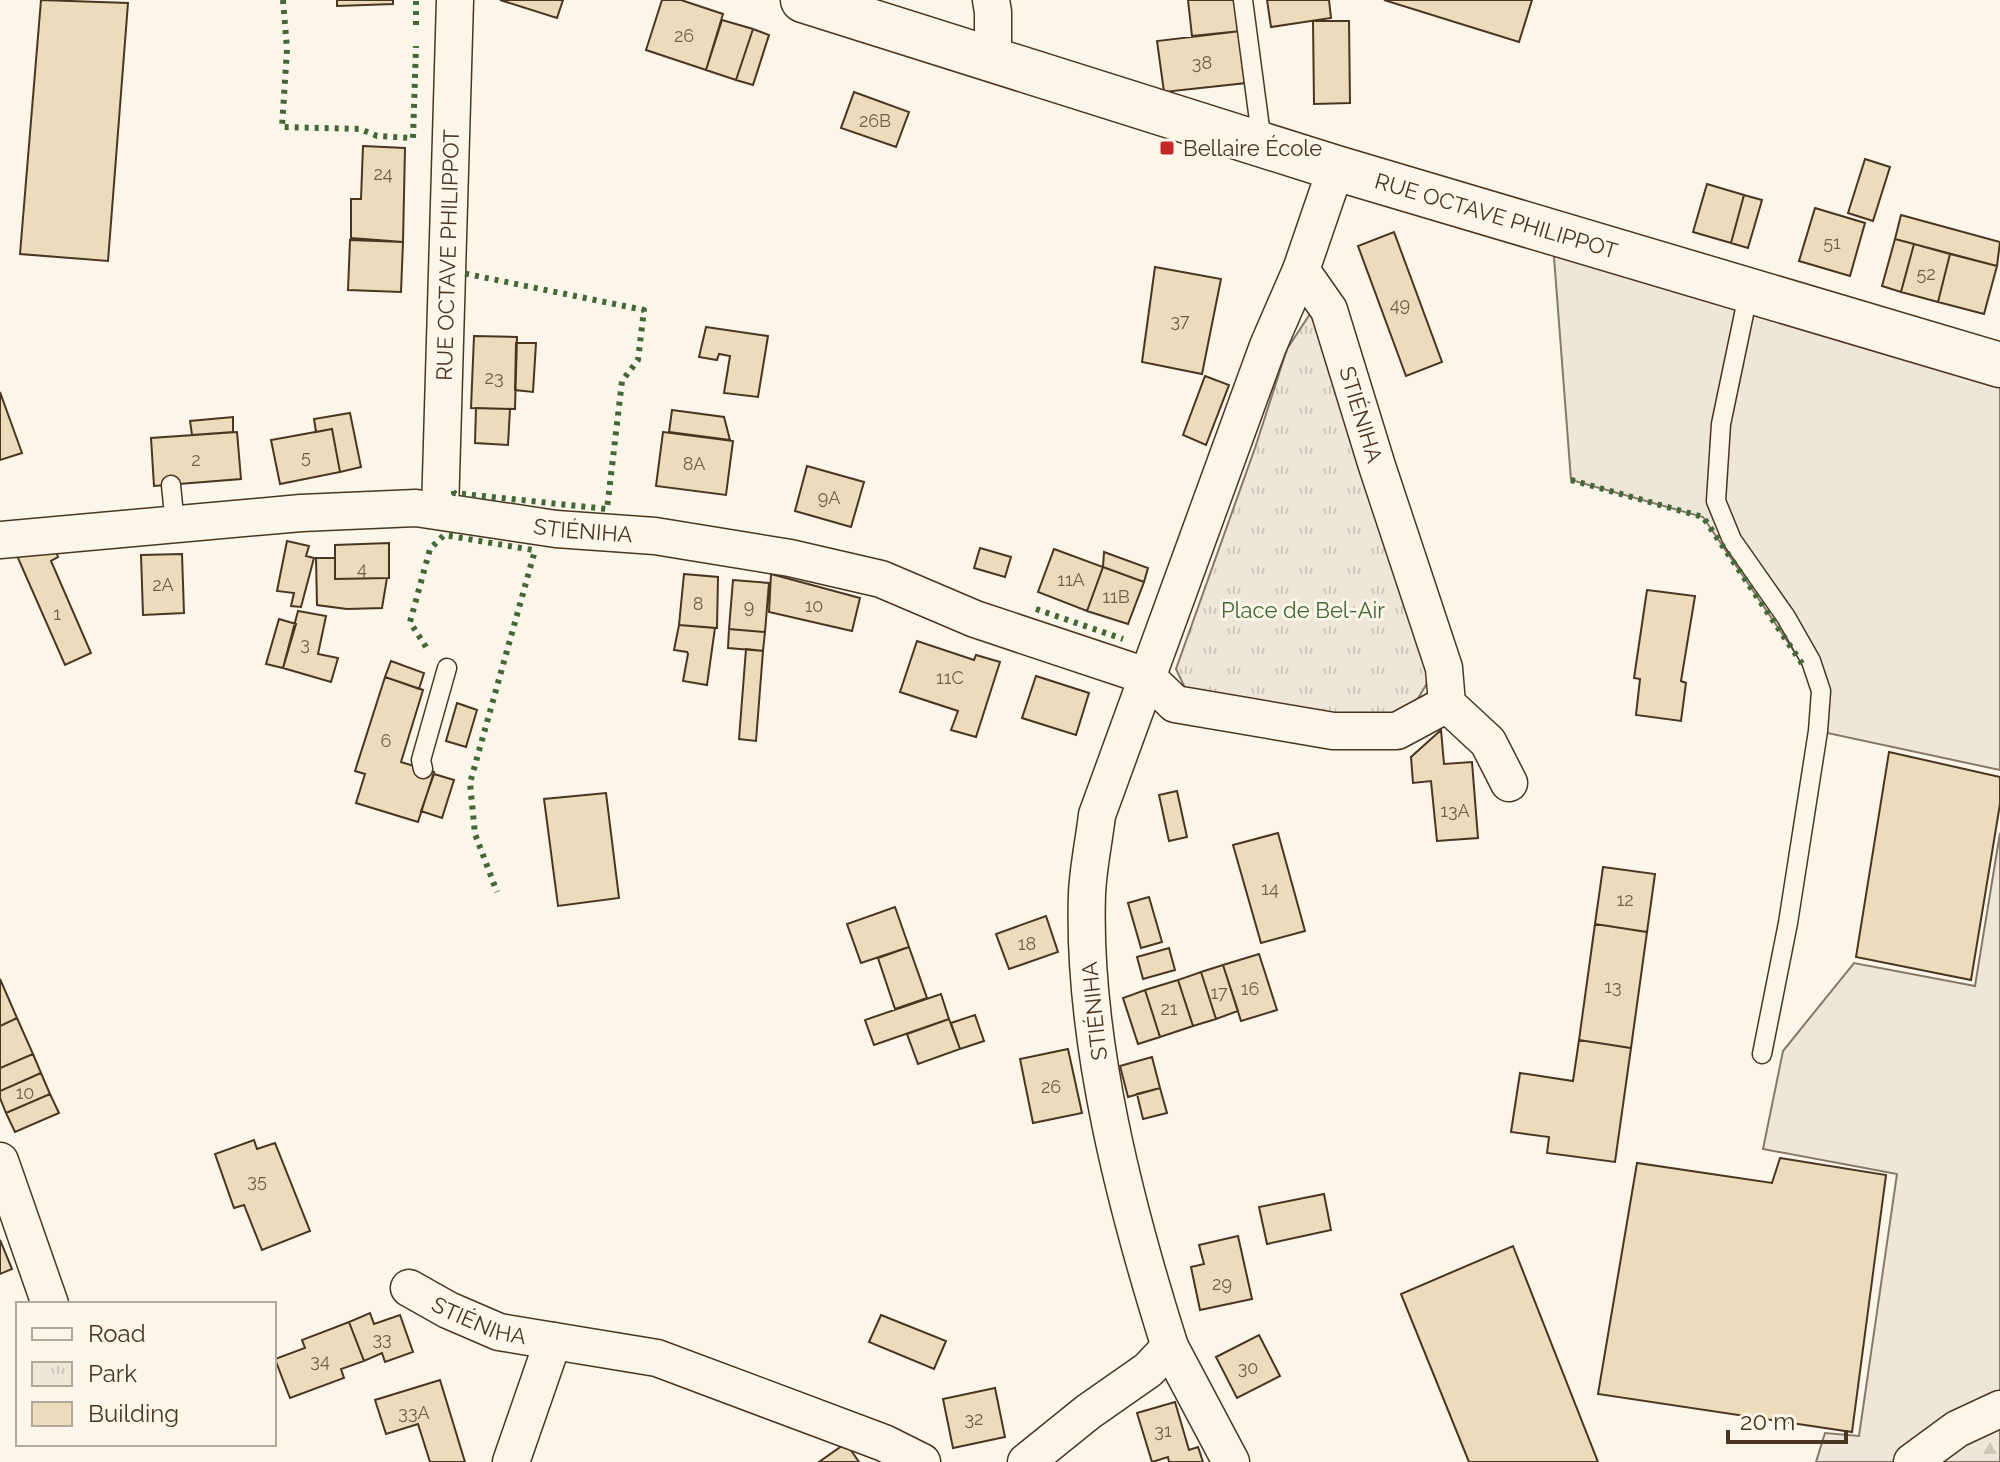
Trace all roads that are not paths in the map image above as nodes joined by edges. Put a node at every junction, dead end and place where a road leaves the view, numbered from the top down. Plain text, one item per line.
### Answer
1 (455, 0) edge
2 (803, 0) edge
3 (991, 0) edge
4 (1243, 0) edge
5 (993, 61) junction
6 (1263, 145) junction
7 (1336, 168) junction
8 (1301, 270) junction
9 (1749, 290) junction
10 (2000, 365) edge
11 (171, 485) dead end
12 (440, 511) junction
13 (175, 525) junction
14 (0, 540) edge
15 (447, 668) dead end
16 (1146, 676) junction
17 (1447, 704) junction
18 (419, 765) dead end
19 (1509, 783) dead end
20 (1762, 1054) dead end
21 (0, 1161) edge
22 (409, 1288) dead end
23 (49, 1302) edge
24 (553, 1341) junction
25 (1170, 1347) junction
26 (2000, 1409) edge
27 (511, 1462) edge
28 (922, 1462) edge
29 (1026, 1462) edge
30 (1231, 1462) edge
31 (1912, 1462) edge

1 - 12 street, RUE OCTAVE PHILIPPOT
2 - 5 street, RUE OCTAVE PHILIPPOT
3 - 5 street
4 - 6 lane
5 - 6 street, RUE OCTAVE PHILIPPOT
6 - 7 street, RUE OCTAVE PHILIPPOT
7 - 8 street, STIÉNIHA
7 - 9 street, RUE OCTAVE PHILIPPOT
8 - 16 street, STIÉNIHA
8 - 17 street, STIÉNIHA
9 - 10 street, RUE OCTAVE PHILIPPOT
9 - 20 lane
11 - 13 lane
12 - 13 street, STIÉNIHA
12 - 16 street, STIÉNIHA
13 - 14 street, STIÉNIHA
15 - 18 lane
16 - 17 street, STIÉNIHA
16 - 25 street, STIÉNIHA
17 - 19 street
21 - 23 street
22 - 24 street, STIÉNIHA
24 - 27 street, STIÉNIHA
24 - 28 street, STIÉNIHA
25 - 29 street
25 - 30 street, STIÉNIHA
26 - 31 street

